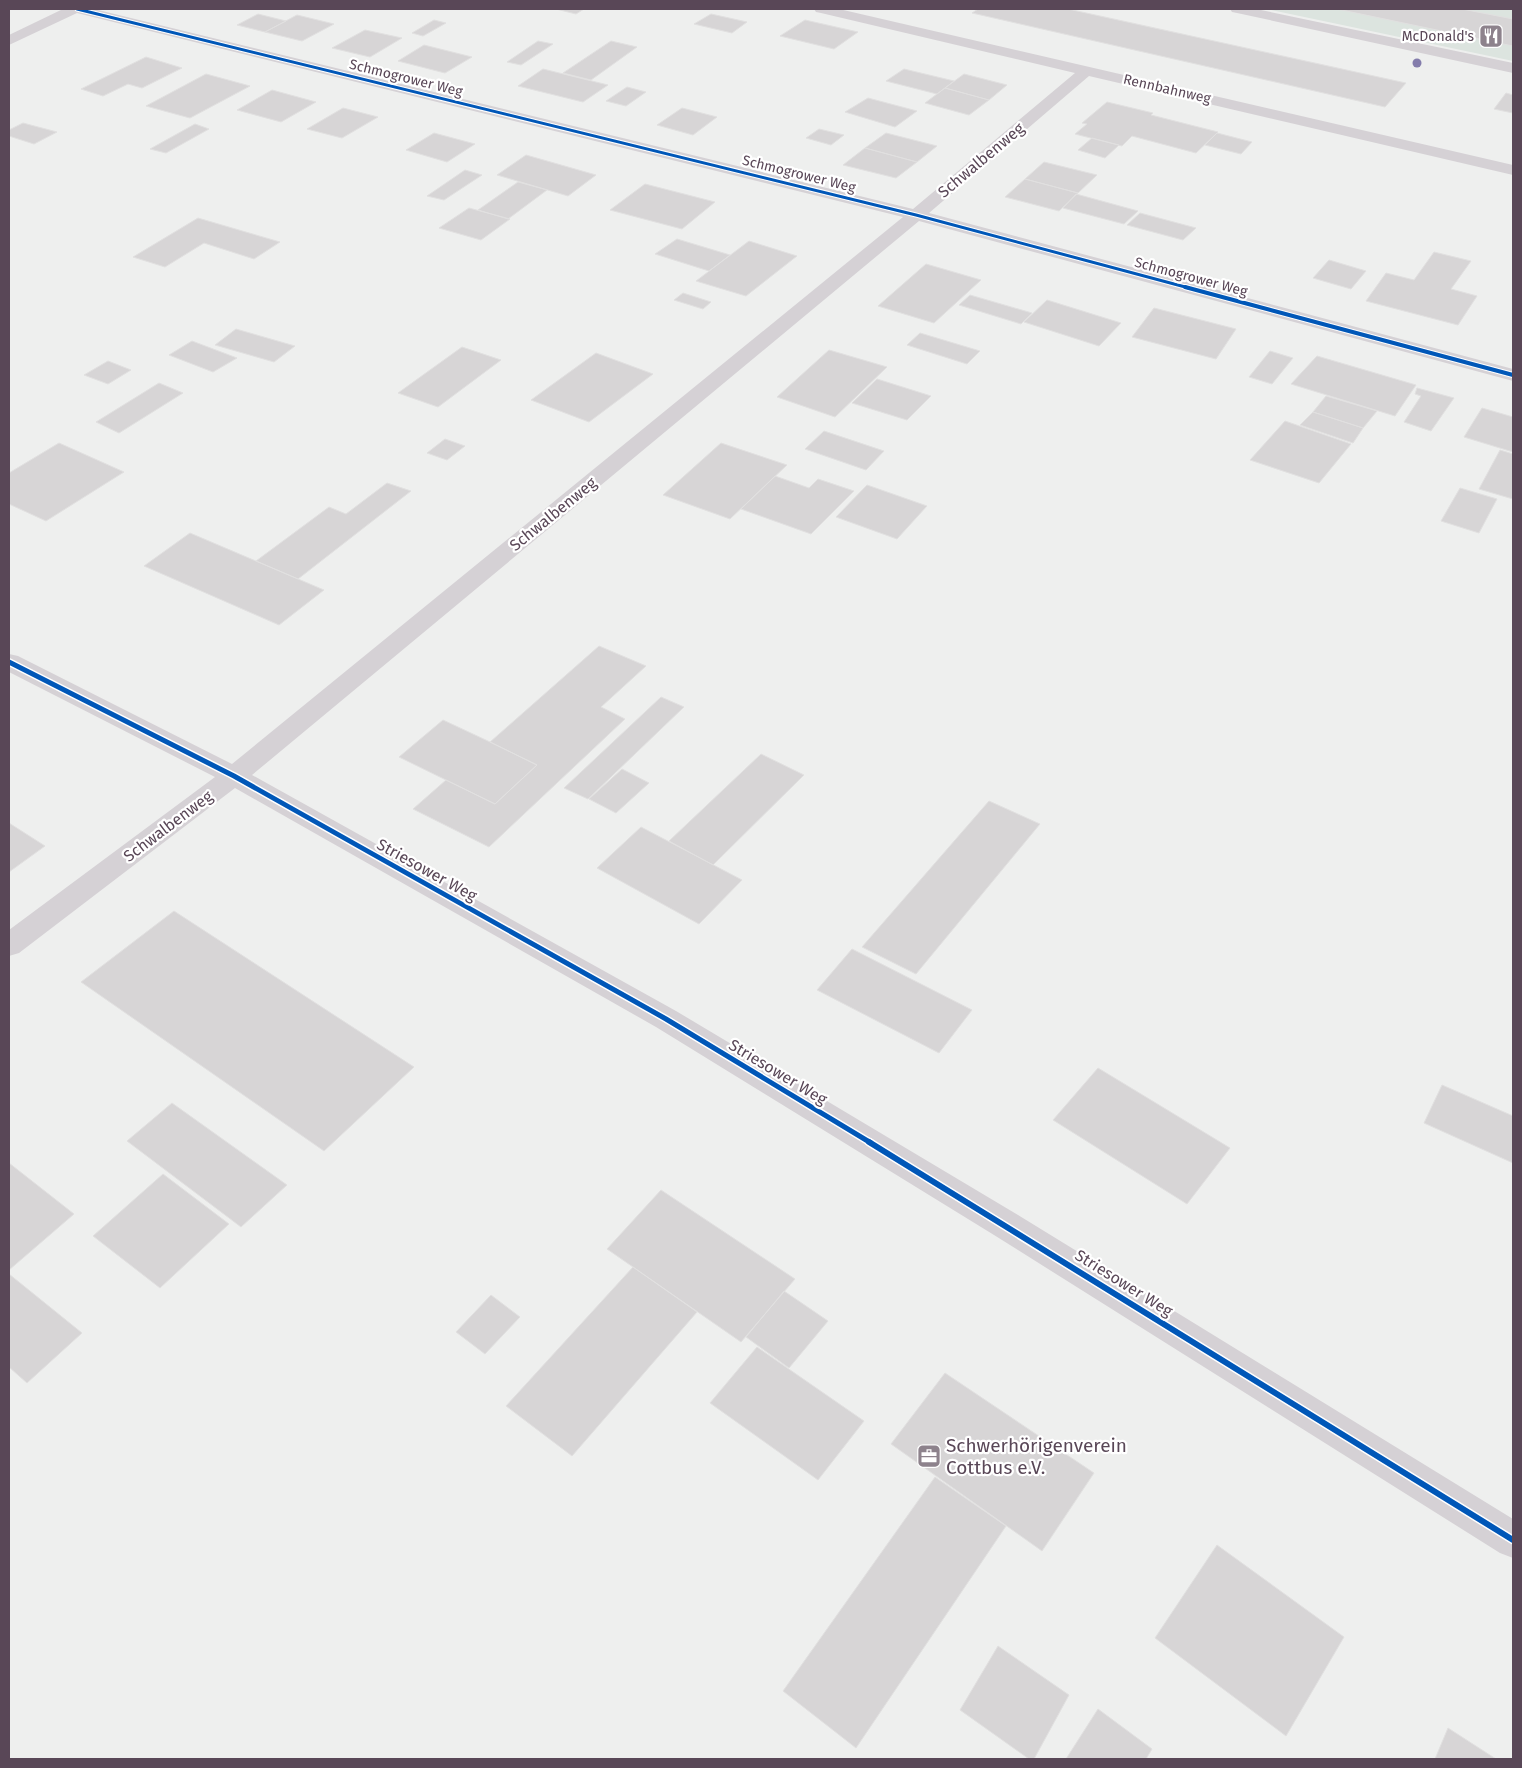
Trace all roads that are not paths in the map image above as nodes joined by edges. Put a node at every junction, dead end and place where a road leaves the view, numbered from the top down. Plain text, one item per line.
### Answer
1 (75, 9) edge
2 (821, 9) edge
3 (1237, 9) edge
4 (1322, 13) dead end
5 (1379, 24) dead end
6 (9, 41) edge
7 (1513, 68) edge
8 (1087, 70) junction
9 (1513, 170) edge
10 (916, 215) junction
11 (1513, 375) edge
12 (9, 662) edge
13 (234, 776) junction
14 (9, 944) edge
15 (1513, 1540) edge

1 - 6 street
1 - 10 street, Schmogrower Weg
2 - 8 street, Rennbahnweg
3 - 7 street
4 - 5 street
8 - 9 street, Rennbahnweg
8 - 10 street, Schwalbenweg
10 - 11 street, Schmogrower Weg
10 - 13 street, Schwalbenweg
12 - 13 street, Striesower Weg
13 - 14 street, Schwalbenweg
13 - 15 street, Striesower Weg

